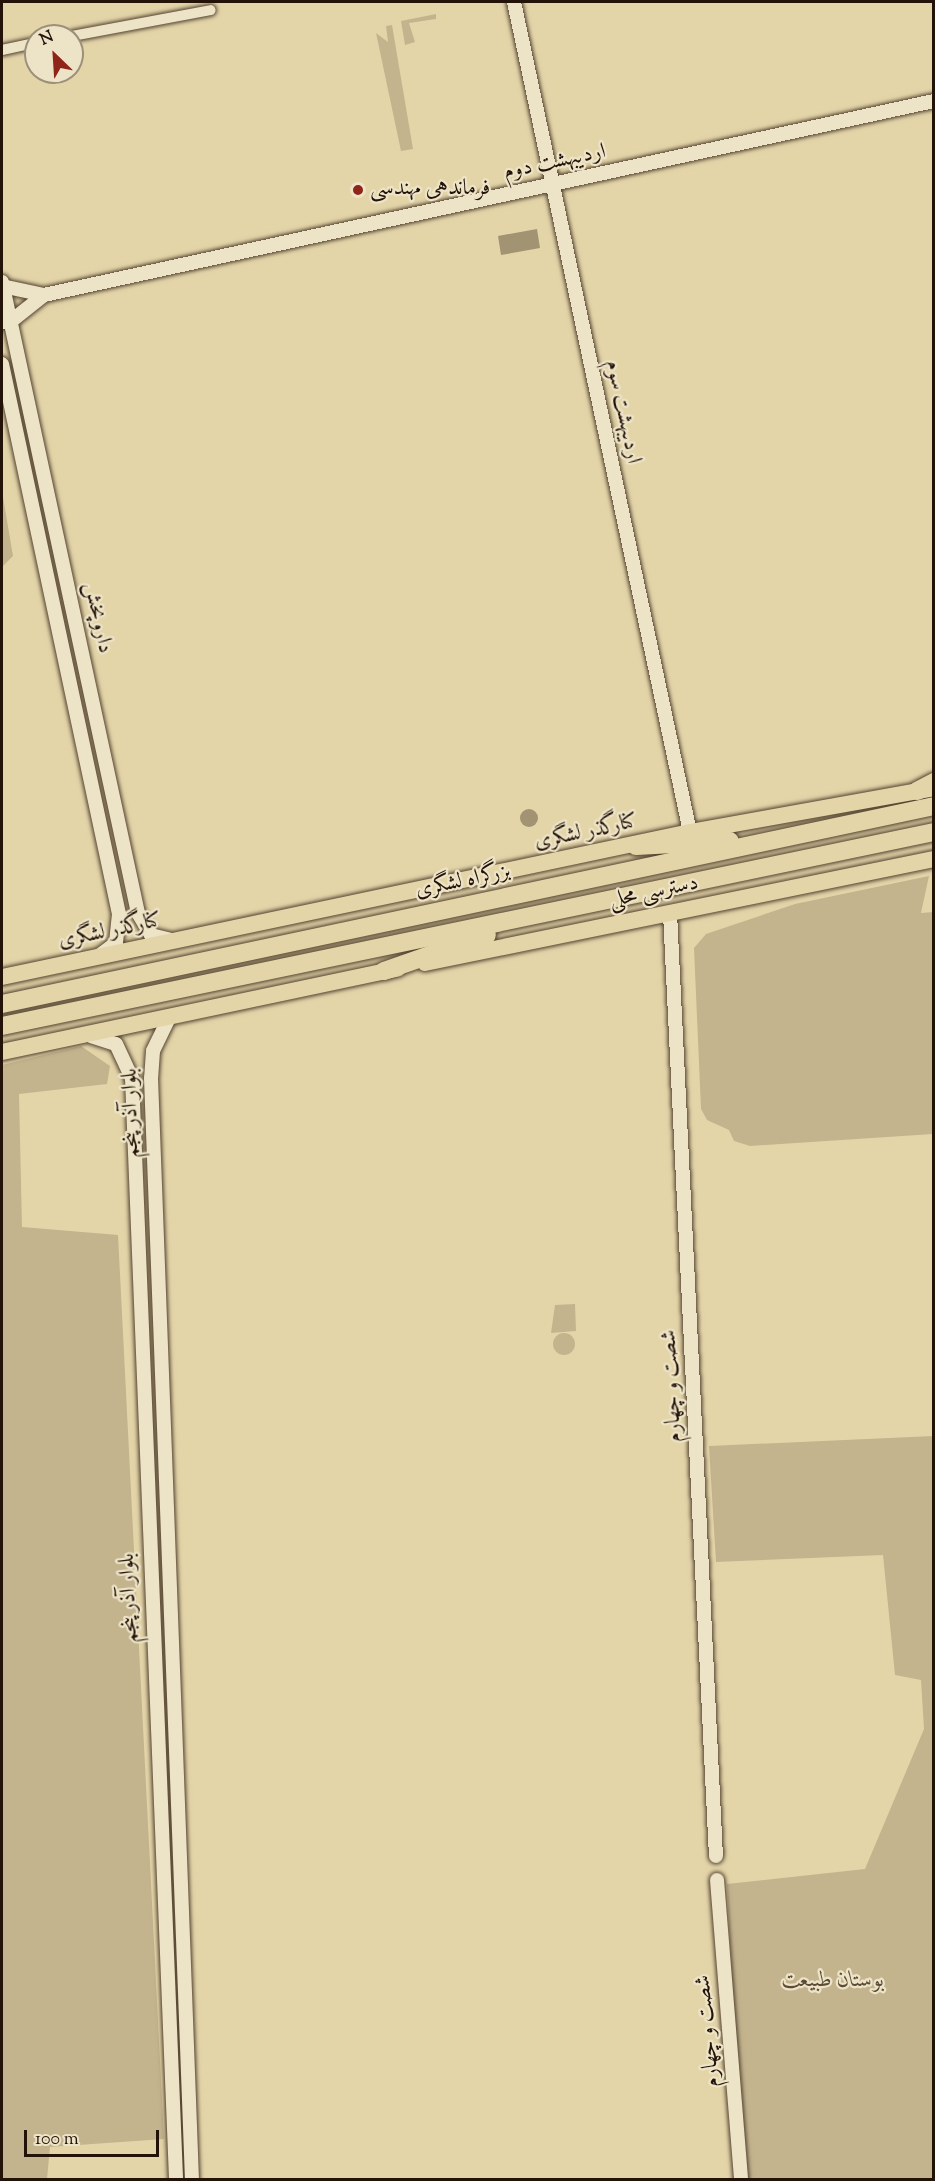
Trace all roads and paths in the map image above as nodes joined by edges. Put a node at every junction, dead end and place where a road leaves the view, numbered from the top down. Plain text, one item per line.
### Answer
1 (514, 2) edge
2 (211, 9) dead end
3 (84, 34) edge
4 (24, 46) edge
5 (2, 50) edge
6 (933, 101) edge
7 (553, 185) junction
8 (2, 284) edge
9 (44, 295) junction
10 (6, 322) edge
11 (2, 364) edge
12 (933, 782) edge
13 (925, 790) edge
14 (933, 806) edge
15 (690, 832) junction
16 (933, 832) edge
17 (807, 834) junction
18 (636, 846) junction
19 (933, 859) edge
20 (575, 906) junction
21 (138, 913) junction
22 (670, 913) junction
23 (119, 914) junction
24 (176, 942) junction
25 (92, 959) junction
26 (384, 971) junction
27 (2, 977) edge
28 (2, 1004) edge
29 (168, 1020) junction
30 (2, 1026) edge
31 (91, 1036) junction
32 (2, 1052) edge
33 (716, 1856) dead end
34 (717, 1880) dead end
35 (171, 2061) junction
36 (187, 2064) junction
37 (176, 2180) edge
38 (192, 2180) edge
39 (741, 2180) edge

1 - 7 street, اردیبهشت سوم
2 - 3 street
4 - 5 street
6 - 7 street, اردیبهشت دوم
7 - 9 street, اردیبهشت دوم
7 - 15 street, اردیبهشت سوم
8 - 9 street, اردیبهشت دوم
8 - 10 street, داروپخش
9 - 10 street, اردیبهشت دوم
10 - 21 street, داروپخش
11 - 23 street, داروپخش
12 - 13 highway
13 - 15 main road, کنارگذر لشگری
14 - 17 highway, بزرگراه لشگری
15 - 18 main road, کنارگذر لشگری
16 - 20 highway, بزرگراه لشگری
17 - 18 highway
17 - 28 highway, بزرگراه لشگری
18 - 24 main road, کنارگذر لشگری
19 - 22 main road, دسترسی محلی
20 - 26 highway
20 - 30 highway, بزرگراه لشگری
21 - 23 street
21 - 24 street, داروپخش
22 - 26 main road, دسترسی محلی
22 - 33 street, شصت و چهارم
23 - 25 street, داروپخش
24 - 25 main road, کنارگذر لشگری
25 - 27 main road, کنارگذر لشگری
26 - 29 main road
29 - 31 main road
29 - 36 street, بلوار آذر پنجم
31 - 32 main road
31 - 35 street, بلوار آذر پنجم
34 - 39 street, شصت و چهارم
35 - 36 street
35 - 37 street, بلوار آذر پنجم
36 - 38 street, بلوار آذر پنجم

